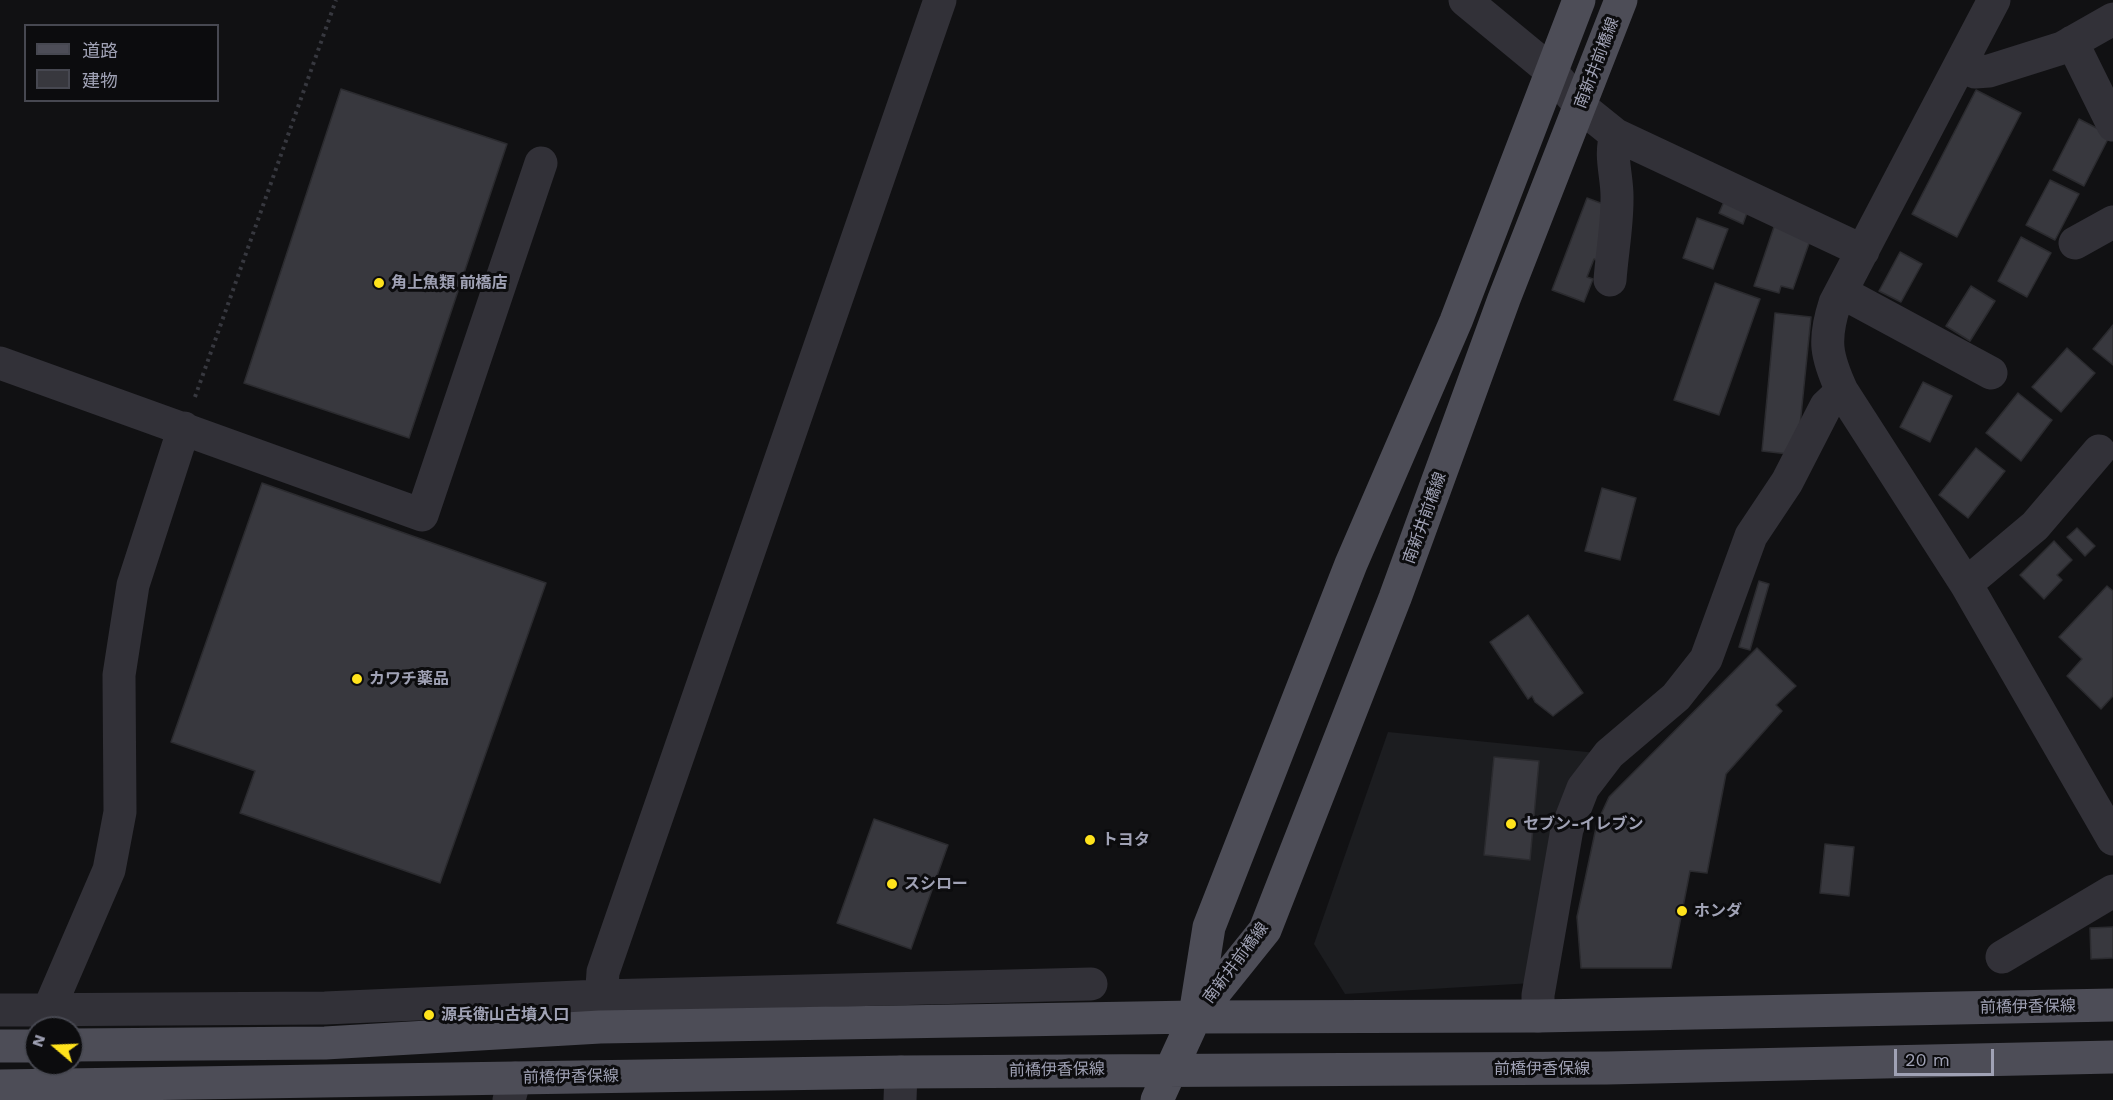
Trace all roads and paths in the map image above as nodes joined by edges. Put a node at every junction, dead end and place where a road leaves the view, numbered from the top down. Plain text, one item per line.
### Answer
1 (336, 0) edge
2 (940, 0) edge
3 (1465, 0) edge
4 (1579, 0) edge
5 (1621, 0) edge
6 (1994, 0) edge
7 (2113, 19) edge
8 (2072, 42) junction
9 (1960, 65) junction
10 (1551, 71) junction
11 (1581, 105) junction
12 (2113, 125) edge
13 (1616, 135) junction
14 (541, 163) dead end
15 (2113, 222) edge
16 (2075, 243) dead end
17 (1863, 251) junction
18 (1610, 280) dead end
19 (1841, 292) junction
20 (0, 363) edge
21 (1991, 374) dead end
22 (1842, 391) junction
23 (184, 428) junction
24 (2099, 451) dead end
25 (1966, 584) junction
26 (2113, 839) edge
27 (2113, 891) edge
28 (2002, 957) dead end
29 (1091, 984) dead end
30 (964, 987) junction
31 (762, 992) junction
32 (2113, 1005) edge
33 (325, 1008) junction
34 (0, 1010) edge
35 (601, 1012) junction
36 (36, 1016) edge
37 (49, 1016) edge
38 (1539, 1016) junction
39 (84, 1017) edge
40 (1195, 1017) junction
41 (966, 1021) junction
42 (761, 1024) junction
43 (325, 1043) junction
44 (84, 1045) edge
45 (0, 1046) edge
46 (24, 1046) edge
47 (2113, 1058) edge
48 (1170, 1069) junction
49 (0, 1086) edge
50 (901, 1086) edge
51 (512, 1089) edge
52 (264, 1091) edge
53 (137, 1092) edge
54 (1156, 1100) edge

1 - 23 path
2 - 35 street
3 - 10 street
4 - 10 main road, 南新井前橋線
5 - 11 main road, 南新井前橋線
6 - 9 street
7 - 8 street
8 - 9 street
8 - 12 street
9 - 17 street
10 - 11 street
10 - 40 main road, 南新井前橋線
11 - 13 street
11 - 40 main road, 南新井前橋線
13 - 17 street
13 - 18 street
14 - 23 street
15 - 16 street
17 - 19 street
19 - 21 street
19 - 22 street
20 - 23 street
22 - 25 street
22 - 38 street
23 - 37 street
24 - 25 street
25 - 26 street
27 - 28 street
29 - 30 street
30 - 31 street
30 - 41 street
31 - 35 street
31 - 42 street
32 - 38 main road, 前橋伊香保線
33 - 35 street
33 - 39 street
33 - 43 street
34 - 36 street
35 - 42 main road, 前橋伊香保線
35 - 43 main road, 前橋伊香保線
38 - 40 main road, 前橋伊香保線
40 - 41 main road, 前橋伊香保線
40 - 48 main road, 南新井前橋線
41 - 42 main road, 前橋伊香保線
43 - 44 main road, 前橋伊香保線
45 - 46 main road
47 - 48 main road, 前橋伊香保線
48 - 50 main road, 前橋伊香保線
48 - 54 main road, 南新井前橋線
49 - 53 main road, 前橋伊香保線
50 - 51 main road, 前橋伊香保線
51 - 52 main road, 前橋伊香保線
52 - 53 main road, 前橋伊香保線

